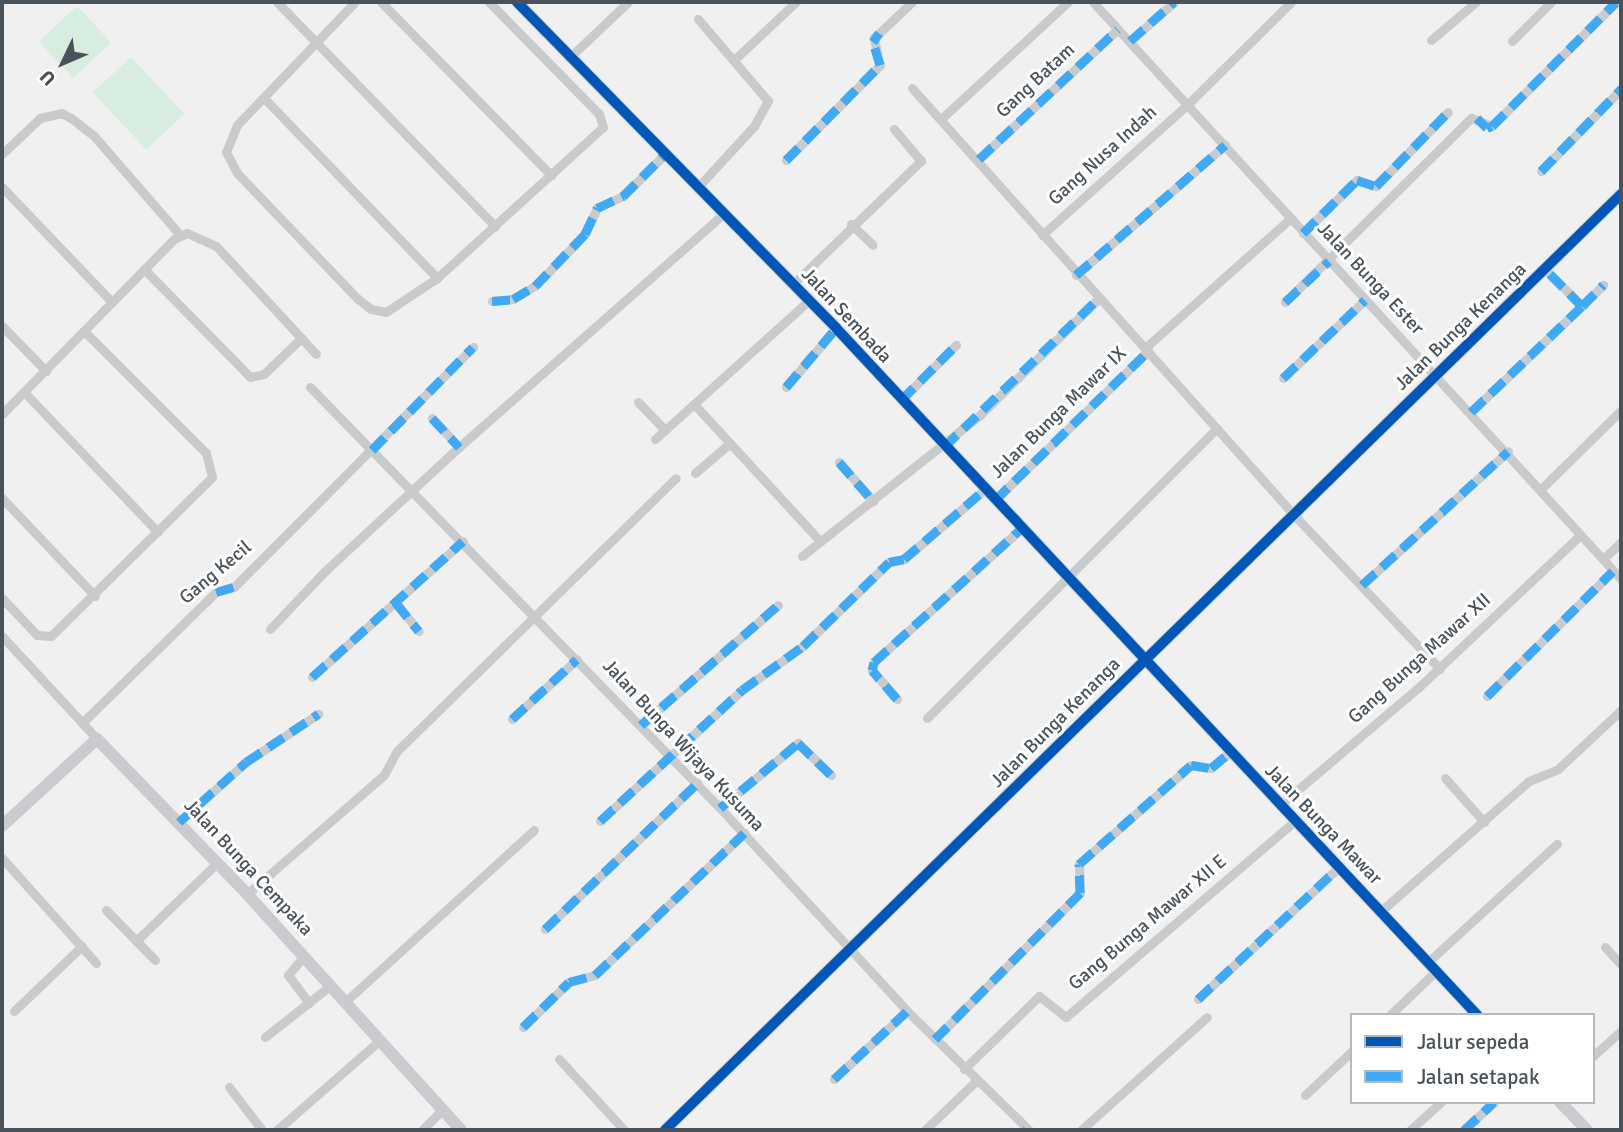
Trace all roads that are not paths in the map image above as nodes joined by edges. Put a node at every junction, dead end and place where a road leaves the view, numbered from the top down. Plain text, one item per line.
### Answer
1 (276, 2) edge
2 (355, 2) edge
3 (382, 2) edge
4 (489, 2) edge
5 (628, 2) edge
6 (796, 2) edge
7 (912, 2) edge
8 (1068, 2) edge
9 (1093, 2) edge
10 (1174, 2) edge
11 (1291, 2) edge
12 (1476, 2) edge
13 (1551, 2) edge
14 (1616, 2) edge
15 (521, 3) edge
16 (698, 19) dead end
17 (1118, 29) junction
18 (1432, 40) dead end
19 (315, 41) junction
20 (1130, 41) junction
21 (1512, 41) dead end
22 (569, 58) junction
23 (735, 59) junction
24 (912, 88) dead end
25 (1621, 89) edge
26 (264, 98) junction
27 (1188, 104) junction
28 (1448, 112) dead end
29 (942, 120) junction
30 (894, 129) dead end
31 (1225, 145) junction
32 (2, 154) edge
33 (664, 155) junction
34 (979, 159) junction
35 (786, 160) dead end
36 (1541, 170) dead end
37 (551, 175) junction
38 (2, 187) edge
39 (696, 188) junction
40 (1621, 194) edge
41 (722, 215) junction
42 (1290, 219) junction
43 (852, 224) junction
44 (495, 226) junction
45 (1303, 233) junction
46 (180, 235) junction
47 (1042, 235) junction
48 (873, 245) dead end
49 (1329, 261) junction
50 (144, 269) junction
51 (1545, 269) junction
52 (1076, 275) junction
53 (437, 278) junction
54 (793, 284) junction
55 (1603, 285) dead end
56 (1098, 299) junction
57 (1365, 300) junction
58 (112, 302) junction
59 (492, 302) dead end
60 (807, 302) junction
61 (1285, 302) dead end
62 (1582, 306) junction
63 (2, 326) edge
64 (836, 328) junction
65 (84, 331) junction
66 (301, 338) junction
67 (956, 345) dead end
68 (473, 347) dead end
69 (1146, 350) junction
70 (316, 354) dead end
71 (46, 371) junction
72 (1435, 377) junction
73 (1283, 378) dead end
74 (310, 387) dead end
75 (786, 387) dead end
76 (24, 393) junction
77 (901, 400) junction
78 (638, 402) dead end
79 (694, 404) junction
80 (1621, 410) edge
81 (1471, 412) junction
82 (2, 414) edge
83 (432, 418) dead end
84 (1217, 428) junction
85 (665, 430) junction
86 (655, 439) dead end
87 (729, 444) junction
88 (459, 447) junction
89 (944, 447) junction
90 (372, 450) junction
91 (1508, 451) junction
92 (839, 462) dead end
93 (695, 473) dead end
94 (676, 478) dead end
95 (985, 489) junction
96 (1541, 489) junction
97 (413, 492) junction
98 (2, 498) edge
99 (995, 500) junction
100 (873, 501) junction
101 (1294, 515) junction
102 (1022, 528) junction
103 (158, 532) junction
104 (1579, 536) junction
105 (463, 541) junction
106 (820, 541) junction
107 (1621, 541) edge
108 (802, 555) dead end
109 (1604, 558) junction
110 (1613, 571) junction
111 (1068, 577) junction
112 (1621, 579) edge
113 (1362, 585) junction
114 (95, 596) junction
115 (2, 598) edge
116 (396, 603) junction
117 (778, 606) dead end
118 (535, 617) junction
119 (271, 629) dead end
120 (419, 631) dead end
121 (2, 636) edge
122 (577, 659) junction
123 (1143, 660) junction
124 (1440, 669) junction
125 (312, 677) dead end
126 (1488, 696) dead end
127 (897, 699) dead end
128 (1621, 710) edge
129 (318, 714) dead end
130 (927, 718) dead end
131 (512, 719) dead end
132 (82, 723) junction
133 (640, 725) junction
134 (97, 739) junction
135 (1229, 753) junction
136 (668, 754) junction
137 (831, 775) dead end
138 (1444, 778) dead end
139 (696, 783) junction
140 (1281, 804) junction
141 (720, 808) junction
142 (1296, 820) junction
143 (600, 821) dead end
144 (179, 822) junction
145 (1483, 822) junction
146 (2, 826) edge
147 (534, 830) dead end
148 (744, 833) junction
149 (1557, 844) dead end
150 (2, 858) edge
151 (216, 863) junction
152 (1340, 866) junction
153 (247, 894) junction
154 (106, 910) dead end
155 (1381, 911) junction
156 (545, 929) dead end
157 (136, 941) junction
158 (82, 946) junction
159 (1605, 947) dead end
160 (850, 949) junction
161 (304, 956) junction
162 (155, 960) dead end
163 (96, 963) dead end
164 (1621, 965) edge
165 (1432, 967) junction
166 (331, 985) junction
167 (1198, 999) dead end
168 (346, 1002) junction
169 (309, 1003) junction
170 (907, 1011) junction
171 (14, 1012) dead end
172 (1392, 1013) edge
173 (1475, 1013) edge
174 (1206, 1017) dead end
175 (523, 1027) dead end
176 (1621, 1031) edge
177 (265, 1037) dead end
178 (935, 1039) junction
179 (380, 1040) junction
180 (1350, 1053) edge
181 (1595, 1054) edge
182 (559, 1059) dead end
183 (964, 1069) junction
184 (834, 1079) dead end
185 (976, 1081) junction
186 (229, 1087) dead end
187 (1305, 1095) dead end
188 (1439, 1104) edge
189 (1492, 1104) edge
190 (1562, 1104) edge
191 (443, 1109) junction
192 (1582, 1129) edge
193 (262, 1130) edge
194 (277, 1130) edge
195 (422, 1130) edge
196 (461, 1130) edge
197 (624, 1130) edge
198 (665, 1130) edge
199 (925, 1130) edge
200 (1027, 1130) edge
201 (1081, 1130) edge
202 (1410, 1130) edge
203 (1464, 1130) edge

1 - 19 street
2 - 19 street
3 - 37 street
4 - 37 street
5 - 22 street
6 - 23 street
7 - 35 street
8 - 29 street
9 - 17 street, Jalan Bunga Ester
10 - 20 street
11 - 27 street, Gang Nusa Indah
12 - 18 street
13 - 21 street
14 - 49 street
15 - 22 street, Jalan Sembada
16 - 23 street
17 - 20 street, Jalan Bunga Ester
17 - 34 street, Gang Batam
19 - 26 street
19 - 44 street
20 - 27 street, Jalan Bunga Ester
22 - 33 street, Jalan Sembada
23 - 39 street
24 - 29 street
25 - 36 street
26 - 53 street
26 - 53 street
27 - 31 street, Jalan Bunga Ester
27 - 47 street, Gang Nusa Indah
28 - 45 street
29 - 34 street
30 - 43 street
31 - 42 street, Jalan Bunga Ester
31 - 52 street
32 - 46 street
33 - 39 street, Jalan Sembada
33 - 59 street
34 - 47 street
37 - 44 street
38 - 58 street
39 - 41 street, Jalan Sembada
40 - 51 street, Jalan Bunga Kenanga
41 - 54 street, Jalan Sembada
41 - 88 street
42 - 45 street, Jalan Bunga Ester
42 - 69 street, Jalan Bunga Mawar IX
43 - 48 street
43 - 54 street
44 - 53 street
45 - 49 street, Jalan Bunga Ester
46 - 50 street
46 - 66 street
47 - 52 street
49 - 57 street, Jalan Bunga Ester
49 - 61 street
50 - 58 street
50 - 66 street
51 - 62 street
51 - 72 street, Jalan Bunga Kenanga
52 - 56 street
54 - 60 street, Jalan Sembada
55 - 62 street
56 - 69 street
56 - 89 street
57 - 72 street, Jalan Bunga Ester
57 - 73 street
58 - 65 street
60 - 64 street, Jalan Sembada
60 - 79 street
62 - 81 street
63 - 71 street
64 - 75 street
64 - 77 street, Jalan Sembada
65 - 71 street
65 - 103 street
66 - 70 street
67 - 77 street
68 - 90 street, Gang Kecil
69 - 84 street
69 - 99 street, Jalan Bunga Mawar IX
71 - 76 street
72 - 81 street, Jalan Bunga Ester
72 - 101 street, Jalan Bunga Kenanga
74 - 90 street, Jalan Bunga Wijaya Kusuma
76 - 82 street
76 - 103 street
77 - 89 street, Jalan Sembada
78 - 85 street
79 - 85 street
79 - 87 street
80 - 96 street
81 - 91 street, Jalan Bunga Ester
83 - 88 street
84 - 101 street
84 - 111 street
85 - 86 street
87 - 93 street
87 - 106 street
88 - 97 street
89 - 95 street, Jalan Sembada
89 - 100 street
90 - 97 street, Jalan Bunga Wijaya Kusuma
90 - 132 street, Gang Kecil
91 - 96 street, Jalan Bunga Ester
91 - 113 street
92 - 100 street
94 - 118 street
95 - 99 street, Jalan Sembada
95 - 136 street
96 - 104 street, Jalan Bunga Ester
97 - 105 street, Jalan Bunga Wijaya Kusuma
97 - 119 street
98 - 114 street
99 - 102 street, Jalan Sembada
100 - 106 street
101 - 113 street
101 - 123 street, Jalan Bunga Kenanga
102 - 111 street, Jalan Sembada
102 - 127 street
103 - 114 street
104 - 109 street, Jalan Bunga Ester
104 - 124 street, Gang Bunga Mawar XII
105 - 116 street
105 - 118 street, Jalan Bunga Wijaya Kusuma
106 - 108 street
107 - 109 street
109 - 110 street, Jalan Bunga Ester
110 - 112 street, Jalan Bunga Ester
110 - 126 street
111 - 123 street, Jalan Sembada
111 - 130 street
113 - 124 street
114 - 115 street
116 - 120 street
116 - 125 street
117 - 133 street
118 - 122 street, Jalan Bunga Wijaya Kusuma
118 - 153 street
121 - 132 street, Jalan Bunga Cempaka
122 - 131 street
122 - 133 street, Jalan Bunga Wijaya Kusuma
123 - 135 street, Jalan Bunga Mawar
123 - 160 street, Jalan Bunga Kenanga
124 - 140 street, Gang Bunga Mawar XII
128 - 145 street
129 - 144 street
132 - 134 street, Jalan Bunga Cempaka
133 - 136 street, Jalan Bunga Wijaya Kusuma
134 - 144 street, Jalan Bunga Cempaka
134 - 146 street
135 - 140 street, Jalan Bunga Mawar
135 - 178 street
136 - 139 street, Jalan Bunga Wijaya Kusuma
136 - 143 street
137 - 141 street
138 - 145 street
139 - 141 street, Jalan Bunga Wijaya Kusuma
139 - 156 street
140 - 142 street, Jalan Bunga Mawar
141 - 148 street, Jalan Bunga Wijaya Kusuma
142 - 152 street, Jalan Bunga Mawar
142 - 183 street, Gang Bunga Mawar XII E
144 - 151 street, Jalan Bunga Cempaka
145 - 155 street
147 - 168 street
148 - 160 street, Jalan Bunga Wijaya Kusuma
148 - 175 street
149 - 165 street
150 - 158 street
151 - 153 street, Jalan Bunga Cempaka
151 - 157 street
152 - 155 street, Jalan Bunga Mawar
152 - 167 street
153 - 161 street, Jalan Bunga Cempaka
154 - 157 street
155 - 165 street, Jalan Bunga Mawar
157 - 162 street
158 - 163 street
158 - 171 street
159 - 164 street
160 - 170 street, Jalan Bunga Wijaya Kusuma
160 - 198 street, Jalan Bunga Kenanga
161 - 166 street, Jalan Bunga Cempaka
161 - 169 street
165 - 172 street
165 - 173 street, Jalan Bunga Mawar
166 - 168 street, Jalan Bunga Cempaka
166 - 169 street
168 - 179 street, Jalan Bunga Cempaka
169 - 177 street
170 - 178 street, Jalan Bunga Wijaya Kusuma
170 - 184 street
174 - 201 street
176 - 181 street
178 - 183 street, Jalan Bunga Wijaya Kusuma
179 - 191 street, Jalan Bunga Cempaka
179 - 194 street
180 - 187 street
182 - 197 street
183 - 185 street, Jalan Bunga Wijaya Kusuma
185 - 199 street
185 - 200 street, Jalan Bunga Wijaya Kusuma
186 - 193 street
188 - 202 street
189 - 203 street
190 - 192 street
191 - 195 street
191 - 196 street, Jalan Bunga Cempaka

